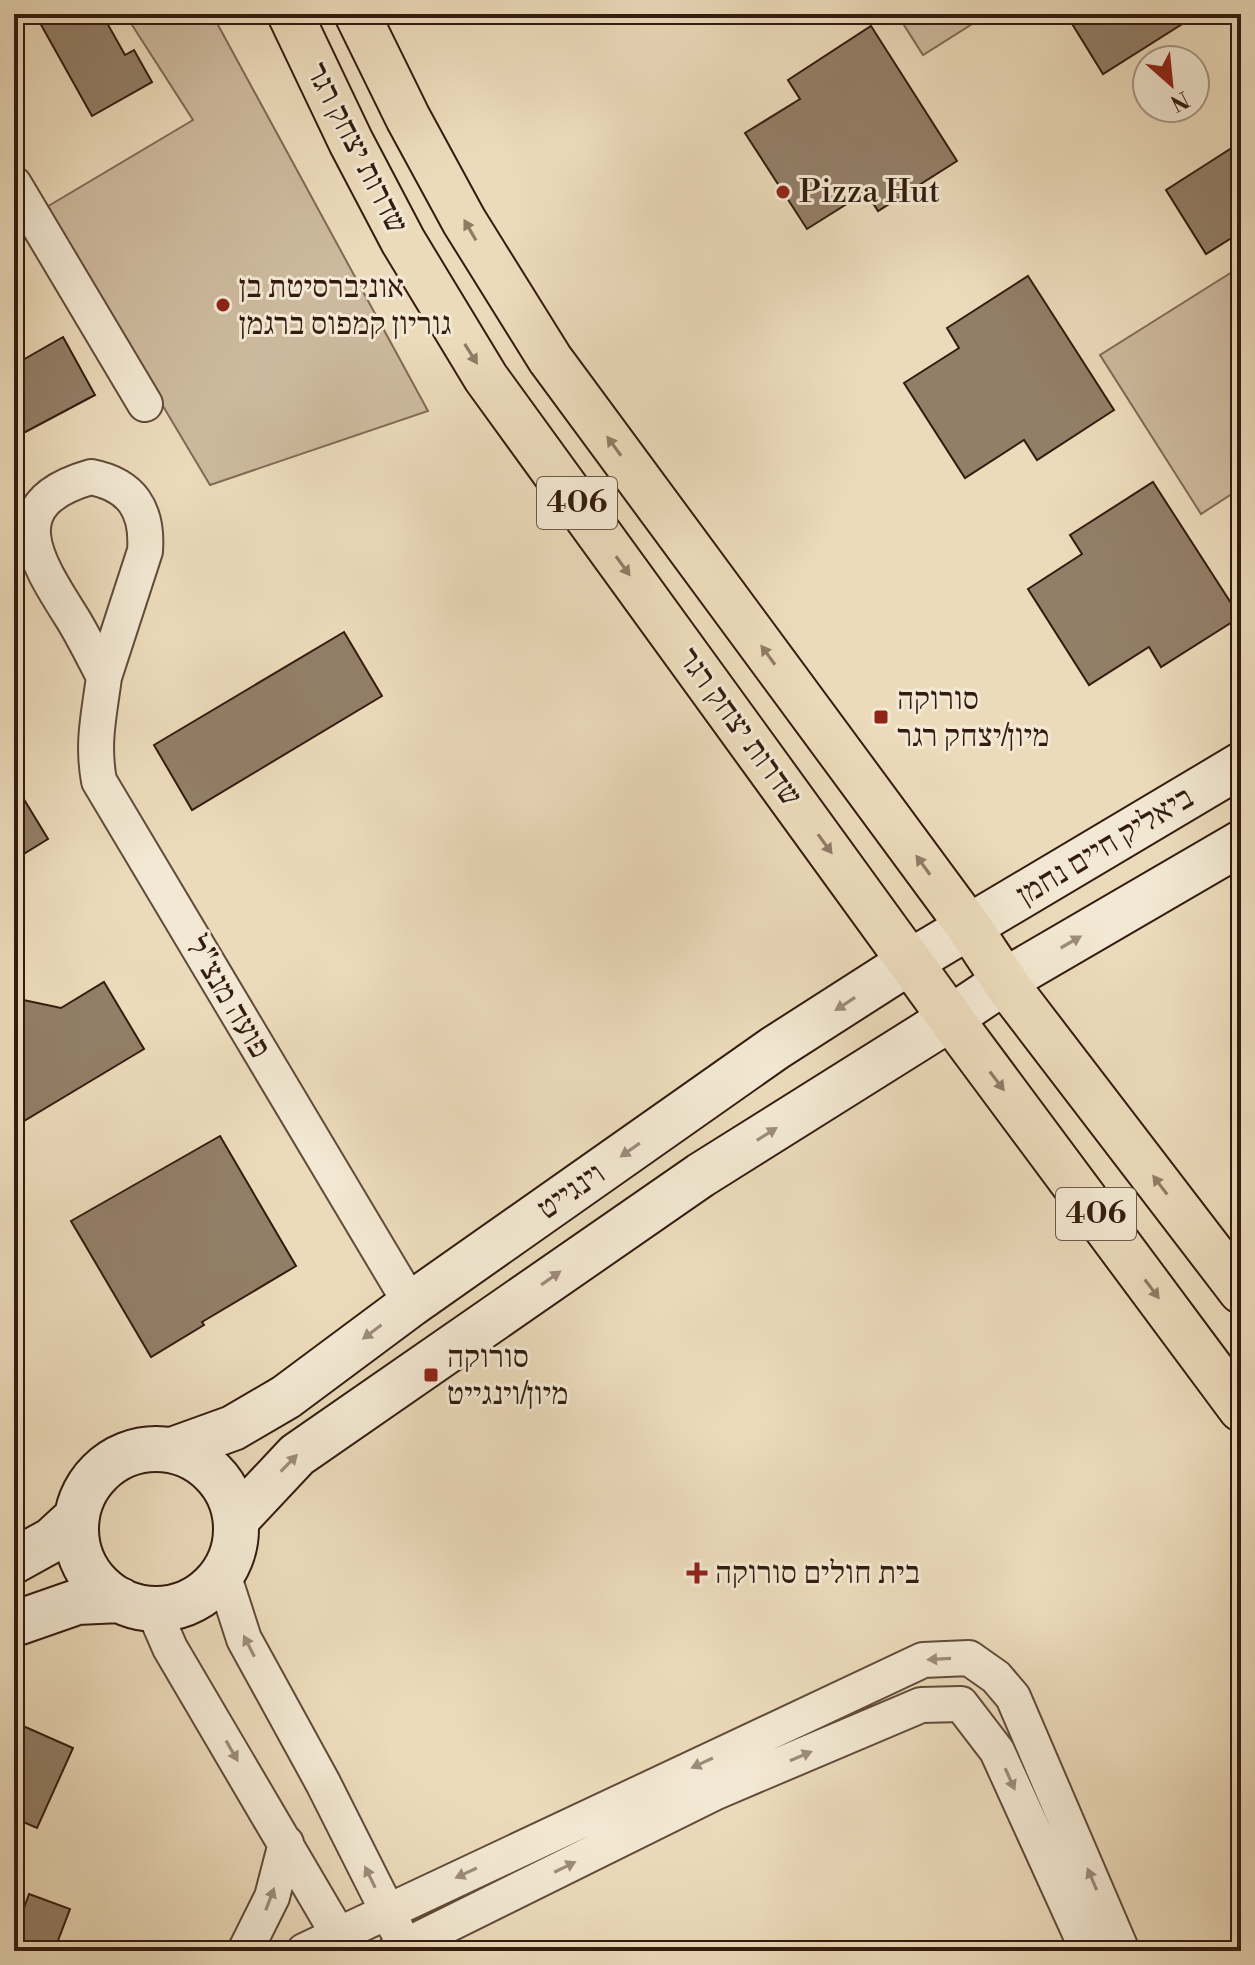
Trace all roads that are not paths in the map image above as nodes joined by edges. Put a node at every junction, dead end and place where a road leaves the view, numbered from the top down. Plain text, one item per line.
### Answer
1 (290, 14) edge
2 (357, 14) edge
3 (14, 184) edge
4 (145, 404) dead end
5 (104, 677) junction
6 (1241, 765) edge
7 (1241, 843) edge
8 (969, 927) junction
9 (911, 962) junction
10 (1004, 981) junction
11 (951, 1018) junction
12 (1241, 1291) edge
13 (411, 1304) junction
14 (1241, 1409) edge
15 (172, 1450) junction
16 (77, 1517) junction
17 (236, 1520) junction
18 (14, 1561) edge
19 (223, 1574) junction
20 (136, 1605) junction
21 (14, 1624) edge
22 (286, 1843) junction
23 (386, 1910) junction
24 (343, 1943) edge
25 (401, 1948) edge
26 (245, 1951) edge
27 (304, 1951) edge
28 (1088, 1951) edge
29 (1122, 1951) edge

1 -> 9 main road, שדרות יצחק רגר / 406
8 -> 2 main road, שדרות יצחק רגר / 406
3 - 4 street
5 - 5 street, פועה מנצ"ל
5 - 13 street, פועה מנצ"ל
6 - 8 street, ביאליק חיים נחמן
10 -> 7 street, וינגייט
8 - 9 street, וינגייט
8 - 10 main road, שדרות יצחק רגר / 406
9 - 11 main road, שדרות יצחק רגר / 406
9 -> 13 street, וינגייט
10 - 11 street, וינגייט
12 -> 10 main road, שדרות יצחק רגר / 406
11 -> 14 main road, שדרות יצחק רגר / 406
17 -> 11 street, וינגייט
13 -> 15 street, וינגייט
15 - 16 street
15 - 17 street
16 - 18 street
16 - 20 street
17 - 19 street
19 - 20 street
23 -> 19 street
20 - 21 street
20 -> 22 street
22 - 24 street
26 -> 22 street
23 - 24 street
23 - 25 street
29 -> 23 street
24 - 27 street
25 -> 28 street

